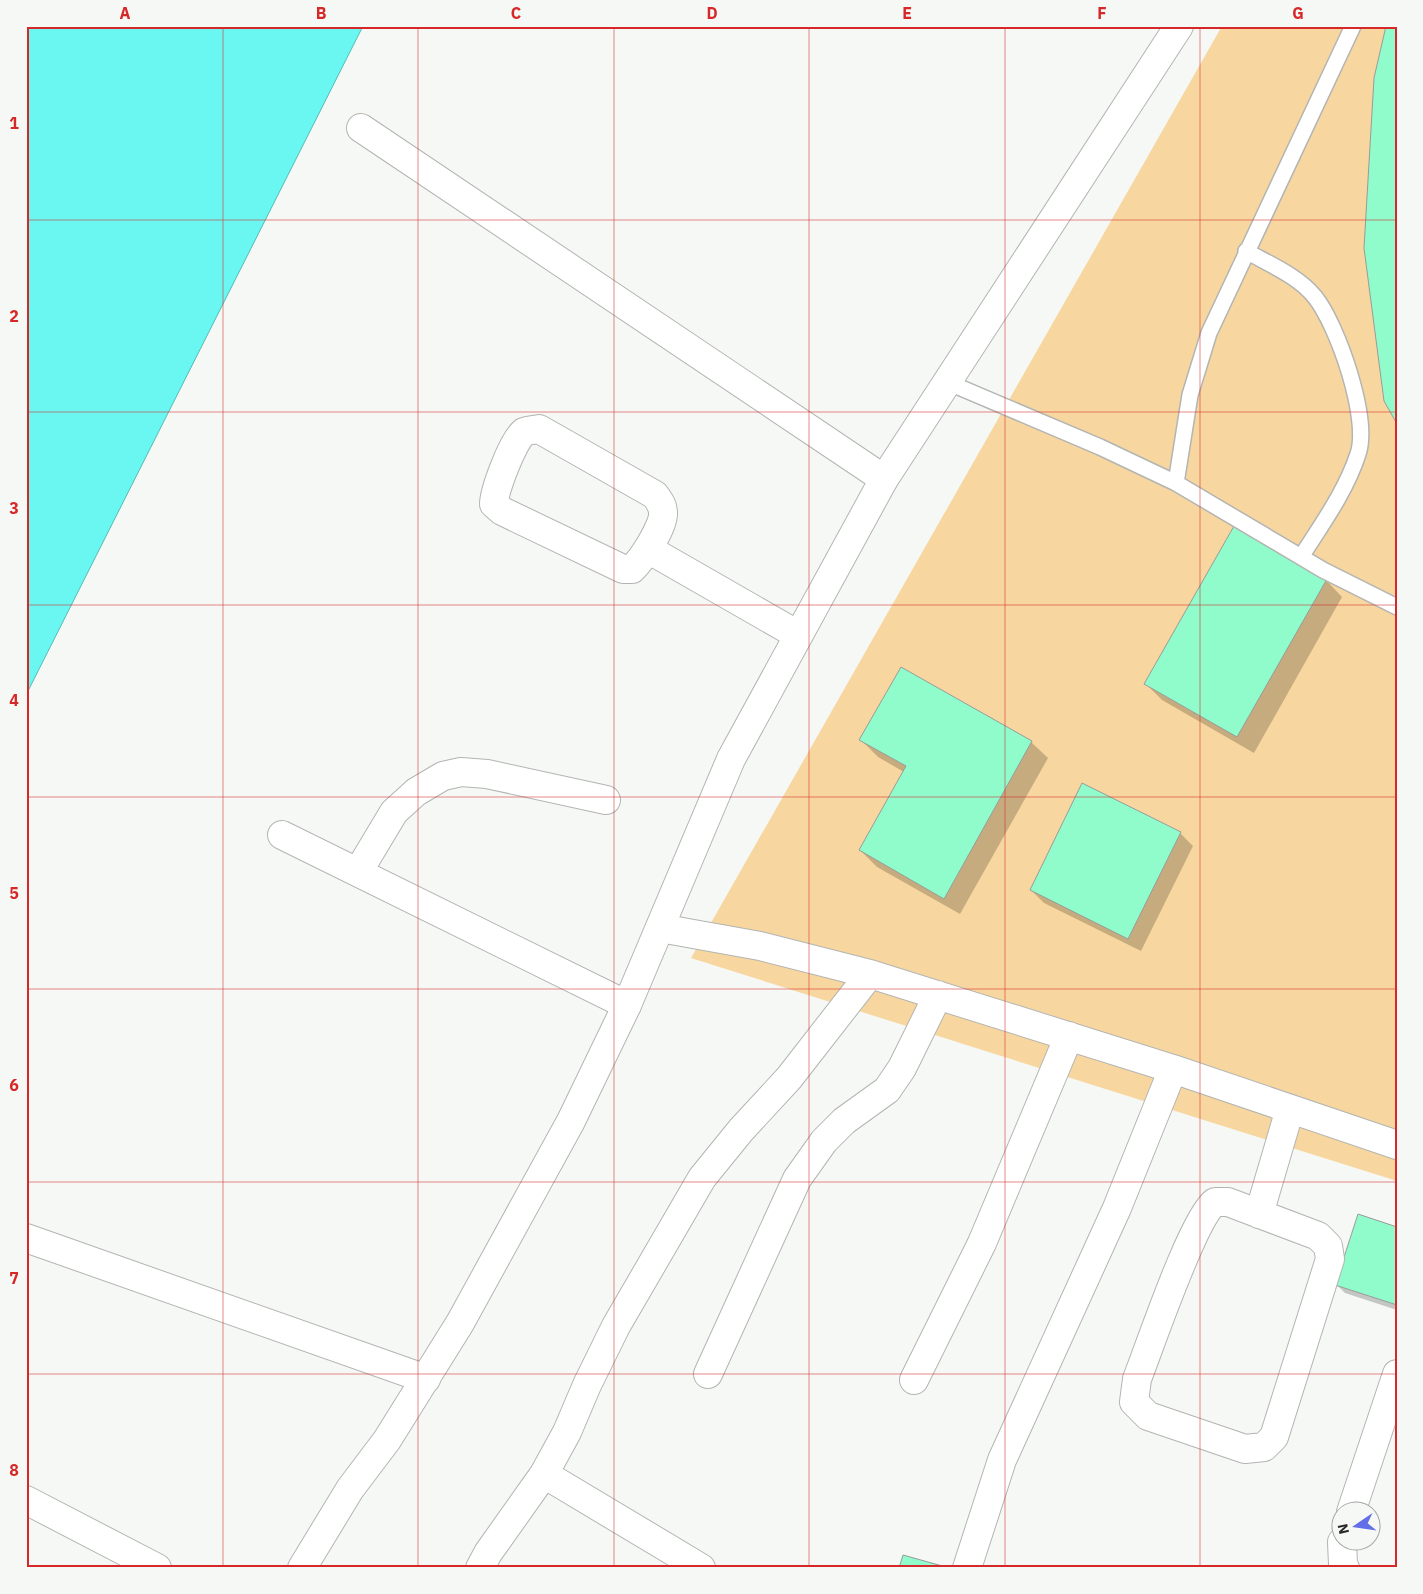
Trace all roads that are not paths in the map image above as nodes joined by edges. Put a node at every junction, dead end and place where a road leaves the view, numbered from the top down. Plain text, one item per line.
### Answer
1 (1179, 26) edge
2 (1353, 26) edge
3 (361, 128) dead end
4 (1246, 251) junction
5 (947, 382) junction
6 (884, 479) junction
7 (1176, 483) junction
8 (648, 549) junction
9 (1301, 557) junction
10 (1397, 606) edge
11 (798, 635) junction
12 (606, 800) dead end
13 (282, 835) dead end
14 (358, 872) junction
15 (660, 928) junction
16 (870, 974) junction
17 (938, 995) junction
18 (627, 1005) junction
19 (1069, 1036) junction
20 (1173, 1070) junction
21 (1290, 1109) junction
22 (1397, 1145) edge
23 (1259, 1214) junction
24 (26, 1238) edge
25 (708, 1374) dead end
26 (1397, 1374) edge
27 (426, 1379) junction
28 (914, 1380) dead end
29 (544, 1474) junction
30 (26, 1500) edge
31 (1354, 1502) edge
32 (1342, 1552) edge
33 (157, 1568) edge
34 (302, 1568) edge
35 (480, 1568) edge
36 (701, 1568) edge
37 (967, 1568) edge
38 (1345, 1568) edge

1 - 5 street
2 - 4 lane
3 - 6 street
4 - 7 lane
4 - 9 lane
5 - 6 street
5 - 7 lane
6 - 11 street
7 - 9 lane
8 - 8 street
8 - 11 street
9 - 10 lane
11 - 15 street
12 - 14 street
13 - 14 street
14 - 18 street
15 - 16 street
15 - 18 street
16 - 17 street
16 - 29 street
17 - 19 street
17 - 25 street
18 - 27 street
19 - 20 street
19 - 28 street
20 - 21 street
20 - 37 street
21 - 22 street
21 - 23 street
23 - 23 street
24 - 27 street
26 - 31 street
27 - 34 street
29 - 35 street
29 - 36 street
30 - 33 street
32 - 38 street

